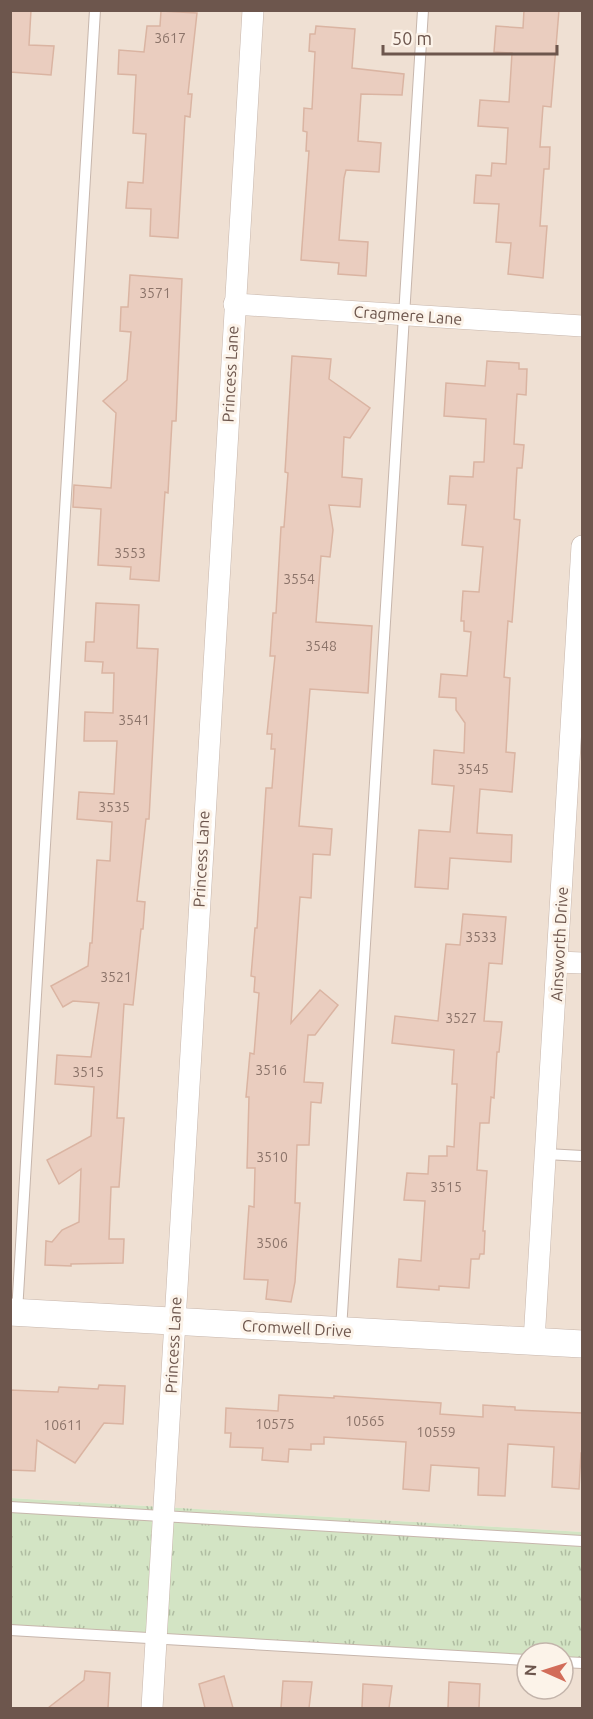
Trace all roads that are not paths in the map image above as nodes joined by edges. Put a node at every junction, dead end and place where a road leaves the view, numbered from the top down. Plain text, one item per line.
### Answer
1 (95, 10) edge
2 (253, 10) edge
3 (423, 10) edge
4 (234, 303) junction
5 (403, 314) junction
6 (582, 326) edge
7 (582, 546) edge
8 (558, 962) junction
9 (582, 963) edge
10 (546, 1154) junction
11 (582, 1156) edge
12 (14, 1312) edge
13 (174, 1321) junction
14 (341, 1330) junction
15 (534, 1341) junction
16 (582, 1344) edge
17 (10, 1507) edge
18 (163, 1516) junction
19 (582, 1541) edge
20 (10, 1630) edge
21 (156, 1639) junction
22 (515, 1659) edge
23 (152, 1708) edge

1 - 12 lane
2 - 4 street, Princess Lane
3 - 5 lane
4 - 5 street, Cragmere Lane
4 - 13 street, Princess Lane
5 - 6 street, Cragmere Lane
5 - 14 lane
7 - 8 street, Ainsworth Drive
8 - 9 street
8 - 10 street, Ainsworth Drive
10 - 11 lane
10 - 15 street, Ainsworth Drive
12 - 13 street, Cromwell Drive
13 - 14 street, Cromwell Drive
13 - 18 street, Princess Lane
14 - 15 street, Cromwell Drive
15 - 16 street, Cromwell Drive
17 - 18 lane
18 - 19 lane
18 - 21 street, Princess Lane
20 - 21 lane
21 - 22 lane
21 - 23 street, Princess Lane

